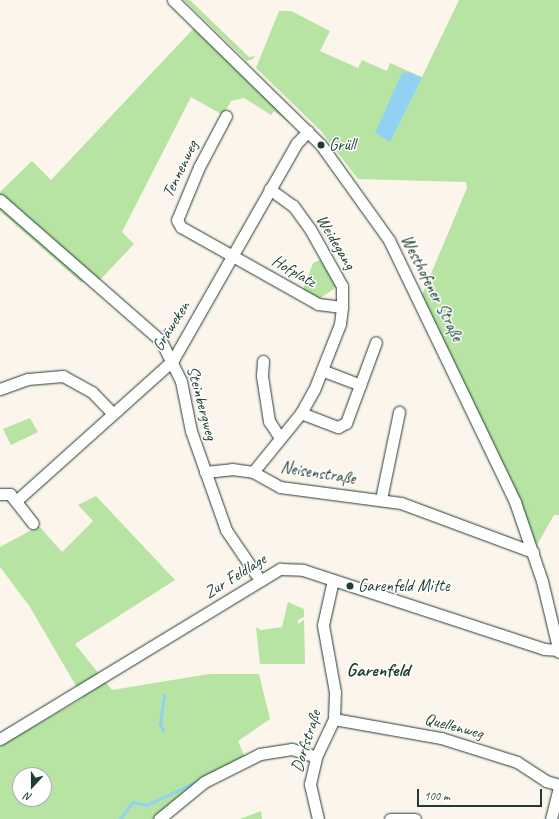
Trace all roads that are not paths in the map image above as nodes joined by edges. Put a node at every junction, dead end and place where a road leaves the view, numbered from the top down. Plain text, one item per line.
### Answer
1 (173, 0) edge
2 (226, 116) dead end
3 (308, 131) junction
4 (270, 189) junction
5 (0, 200) edge
6 (233, 256) junction
7 (342, 307) junction
8 (376, 342) dead end
9 (173, 360) junction
10 (263, 361) dead end
11 (324, 371) junction
12 (360, 385) junction
13 (0, 389) edge
14 (399, 412) dead end
15 (301, 413) junction
16 (113, 414) junction
17 (280, 438) junction
18 (205, 472) junction
19 (253, 472) junction
20 (0, 494) edge
21 (381, 499) junction
22 (16, 501) junction
23 (33, 523) dead end
24 (533, 552) junction
25 (260, 580) junction
26 (333, 580) junction
27 (559, 651) edge
28 (334, 719) junction
29 (0, 739) edge
30 (316, 757) junction
31 (559, 786) edge
32 (159, 819) edge
33 (318, 819) edge
34 (390, 819) edge
35 (415, 819) edge
36 (551, 819) edge

1 - 3 street, Westhofener Straße
2 - 6 street, Tennenweg
3 - 4 street, Gräweken
3 - 24 street, Westhofener Straße
4 - 6 street, Gräweken
4 - 7 street, Weidegang
5 - 9 street, Steinbergweg
6 - 7 street, Hofplatz
6 - 9 street, Gräweken
7 - 11 street, Weidegang
8 - 12 street
9 - 16 street, Gräweken
9 - 18 street, Steinbergweg
10 - 17 street
11 - 12 street
11 - 15 street, Weidegang
12 - 15 street
13 - 16 street
14 - 21 street
15 - 17 street, Weidegang
16 - 22 street, Gräweken
17 - 19 street, Weidegang
18 - 19 street, Neisenstraße
18 - 25 street, Steinbergweg
19 - 21 street, Neisenstraße
20 - 22 street
21 - 24 street, Neisenstraße
22 - 23 street
24 - 27 street, Westhofener Straße
25 - 26 street, Zur Feldlage
25 - 29 street, Zur Feldlage
26 - 27 street, Zur Feldlage
26 - 28 street, Dorfstraße
28 - 30 street, Dorfstraße
28 - 31 street, Quellenweg
30 - 32 street
30 - 33 street, Dorfstraße
31 - 36 street
34 - 35 street

